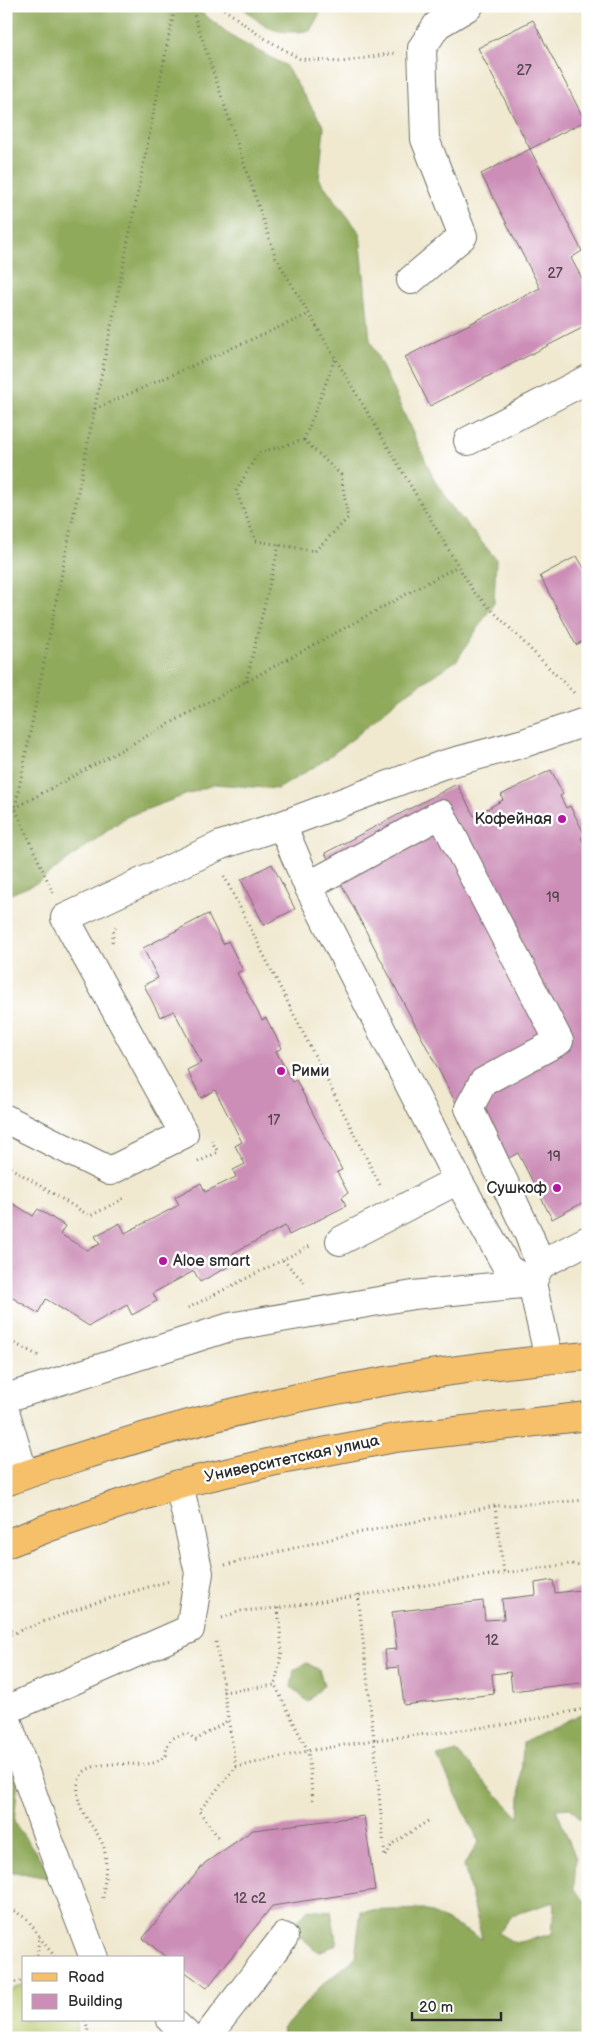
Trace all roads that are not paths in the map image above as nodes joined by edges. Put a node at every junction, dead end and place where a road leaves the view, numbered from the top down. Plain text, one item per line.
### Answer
1 (468, 6) edge
2 (411, 280) dead end
3 (588, 379) edge
4 (468, 440) dead end
5 (584, 711) edge
6 (282, 825) junction
7 (308, 886) junction
8 (6, 1119) edge
9 (458, 1180) junction
10 (588, 1240) edge
11 (329, 1242) road end
12 (536, 1274) junction
13 (588, 1356) edge
14 (549, 1359) junction
15 (6, 1398) edge
16 (6, 1414) edge
17 (588, 1416) edge
18 (15, 1478) edge
19 (180, 1484) junction
20 (6, 1544) edge
21 (6, 1710) edge
22 (6, 1717) edge
23 (284, 1937) dead end
24 (93, 1956) edge
25 (173, 2022) edge
26 (190, 2038) edge
27 (206, 2038) edge

1 - 2 street
3 - 4 street
5 - 6 street
6 - 7 street
6 - 8 street
7 - 9 street
7 - 12 street
9 - 11 street
9 - 12 street
10 - 12 street
12 - 14 street
12 - 15 street
13 - 14 main road
14 - 18 main road
16 - 18 street
17 - 19 main road, Университетская улица
19 - 20 main road, Университетская улица
19 - 21 street
22 - 24 street
23 - 27 street
25 - 26 street

